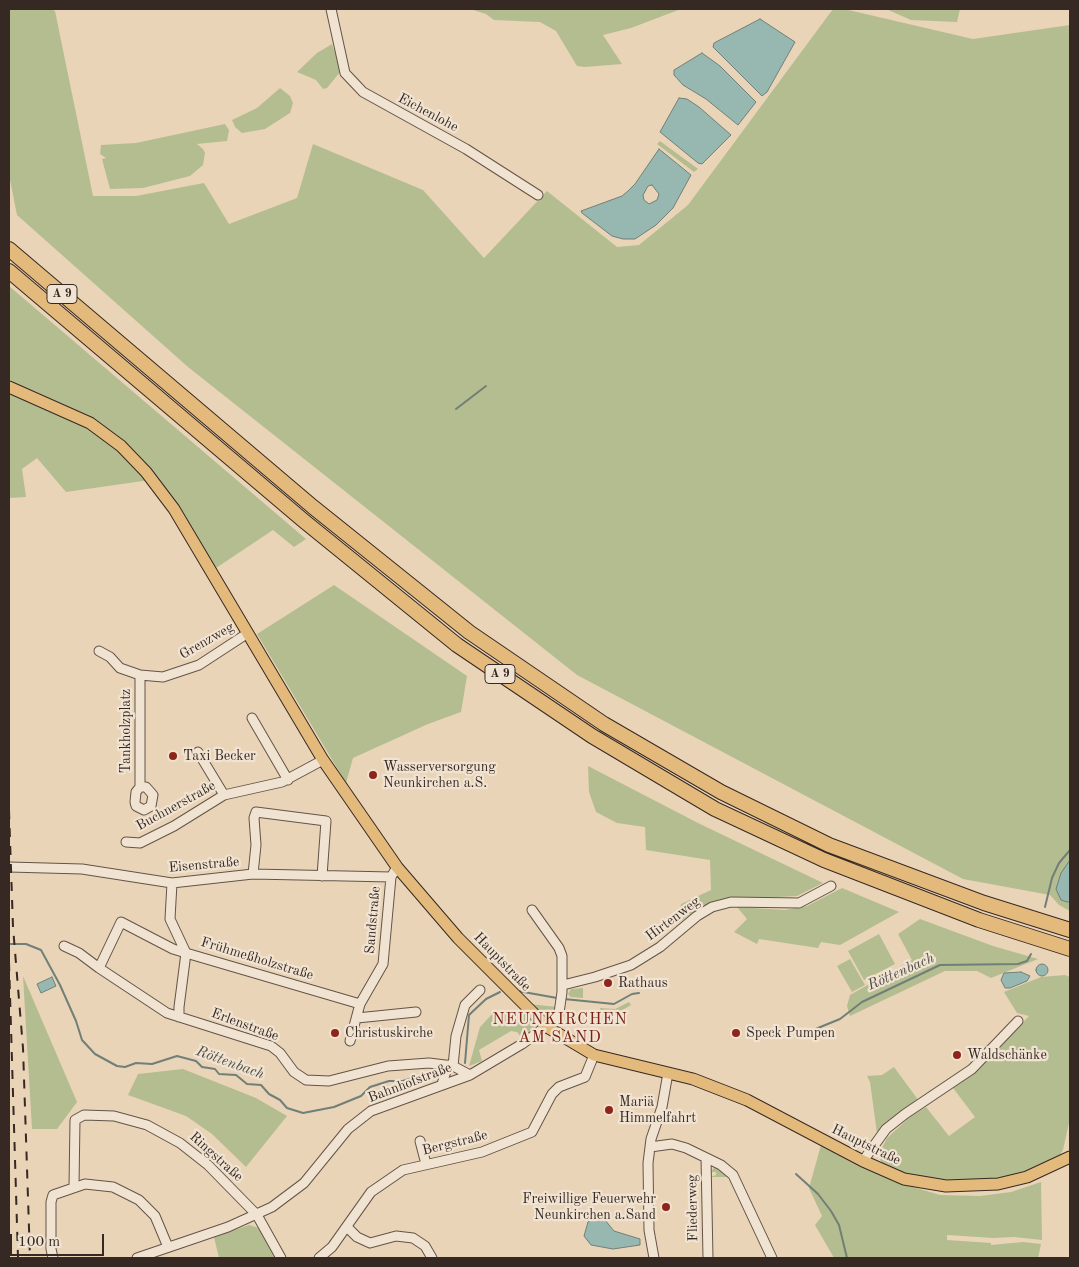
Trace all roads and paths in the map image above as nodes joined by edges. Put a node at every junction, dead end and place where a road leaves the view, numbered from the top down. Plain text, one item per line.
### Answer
1 (331, 9) edge
2 (538, 195) dead end
3 (9, 249) edge
4 (9, 271) edge
5 (9, 387) edge
6 (248, 633) junction
7 (98, 651) dead end
8 (140, 675) junction
9 (252, 718) dead end
10 (198, 752) dead end
11 (323, 760) junction
12 (288, 780) junction
13 (140, 787) dead end
14 (224, 795) junction
15 (126, 842) dead end
16 (9, 867) edge
17 (394, 872) junction
18 (253, 874) junction
19 (322, 876) junction
20 (172, 883) junction
21 (831, 886) dead end
22 (532, 910) dead end
23 (1070, 930) edge
24 (64, 946) dead end
25 (1070, 949) edge
26 (186, 952) junction
27 (99, 968) junction
28 (562, 989) junction
29 (480, 990) dead end
30 (360, 1004) junction
31 (416, 1012) dead end
32 (179, 1017) junction
33 (357, 1018) junction
34 (1018, 1021) dead end
35 (547, 1027) junction
36 (350, 1041) dead end
37 (594, 1056) junction
38 (450, 1065) junction
39 (668, 1073) junction
40 (470, 1076) junction
41 (442, 1084) junction
42 (420, 1141) dead end
43 (650, 1147) junction
44 (1070, 1157) edge
45 (706, 1158) junction
46 (863, 1161) junction
47 (426, 1164) junction
48 (74, 1186) junction
49 (258, 1215) junction
50 (347, 1227) junction
51 (168, 1247) junction
52 (54, 1258) edge
53 (136, 1258) edge
54 (281, 1258) edge
55 (319, 1258) edge
56 (432, 1258) edge
57 (654, 1258) edge
58 (708, 1258) edge
59 (772, 1258) edge

1 - 2 street, Eichenlohe
3 - 23 highway, A 9
4 - 25 highway, A 9
5 - 6 main road, Hauptstraße
6 - 8 street, Grenzweg
6 - 11 main road, Hauptstraße
7 - 8 street, Grenzweg
8 - 13 street, Tankholzplatz
9 - 12 street
10 - 14 street
11 - 12 street, Buchnerstraße
11 - 17 main road, Hauptstraße
12 - 14 street, Buchnerstraße
14 - 15 street, Buchnerstraße
16 - 20 street, Eisenstraße
17 - 19 street, Eisenstraße
17 - 30 street, Sandstraße
17 - 35 main road, Hauptstraße
18 - 19 street, Eisenstraße
18 - 19 street
18 - 20 street, Eisenstraße
20 - 26 street, Frühmeßholzstraße
21 - 28 street, Hirtenweg
22 - 28 street
24 - 27 street, Erlenstraße
26 - 27 street
26 - 30 street, Frühmeßholzstraße
26 - 32 street
27 - 32 street, Erlenstraße
28 - 35 street
29 - 38 street
30 - 33 street, Sandstraße
31 - 33 street
32 - 38 street, Erlenstraße
33 - 36 street, Sandstraße
34 - 46 street
35 - 37 main road, Hauptstraße
35 - 40 street, Bahnhofstraße
37 - 39 main road, Hauptstraße
37 - 47 street, Bergstraße
38 - 40 street, Erlenstraße
38 - 41 street
39 - 43 street
39 - 46 main road, Hauptstraße
40 - 41 street, Bahnhofstraße
41 - 49 street, Bahnhofstraße
42 - 47 street
43 - 45 street
43 - 57 street
44 - 46 main road, Hauptstraße
45 - 58 street, Fliederweg
45 - 59 street
47 - 50 street, Bergstraße
48 - 49 street, Ringstraße
48 - 51 street
48 - 52 street
49 - 51 street, Bahnhofstraße
49 - 54 street
50 - 55 street, Bergstraße
50 - 56 street
51 - 53 street, Bahnhofstraße

